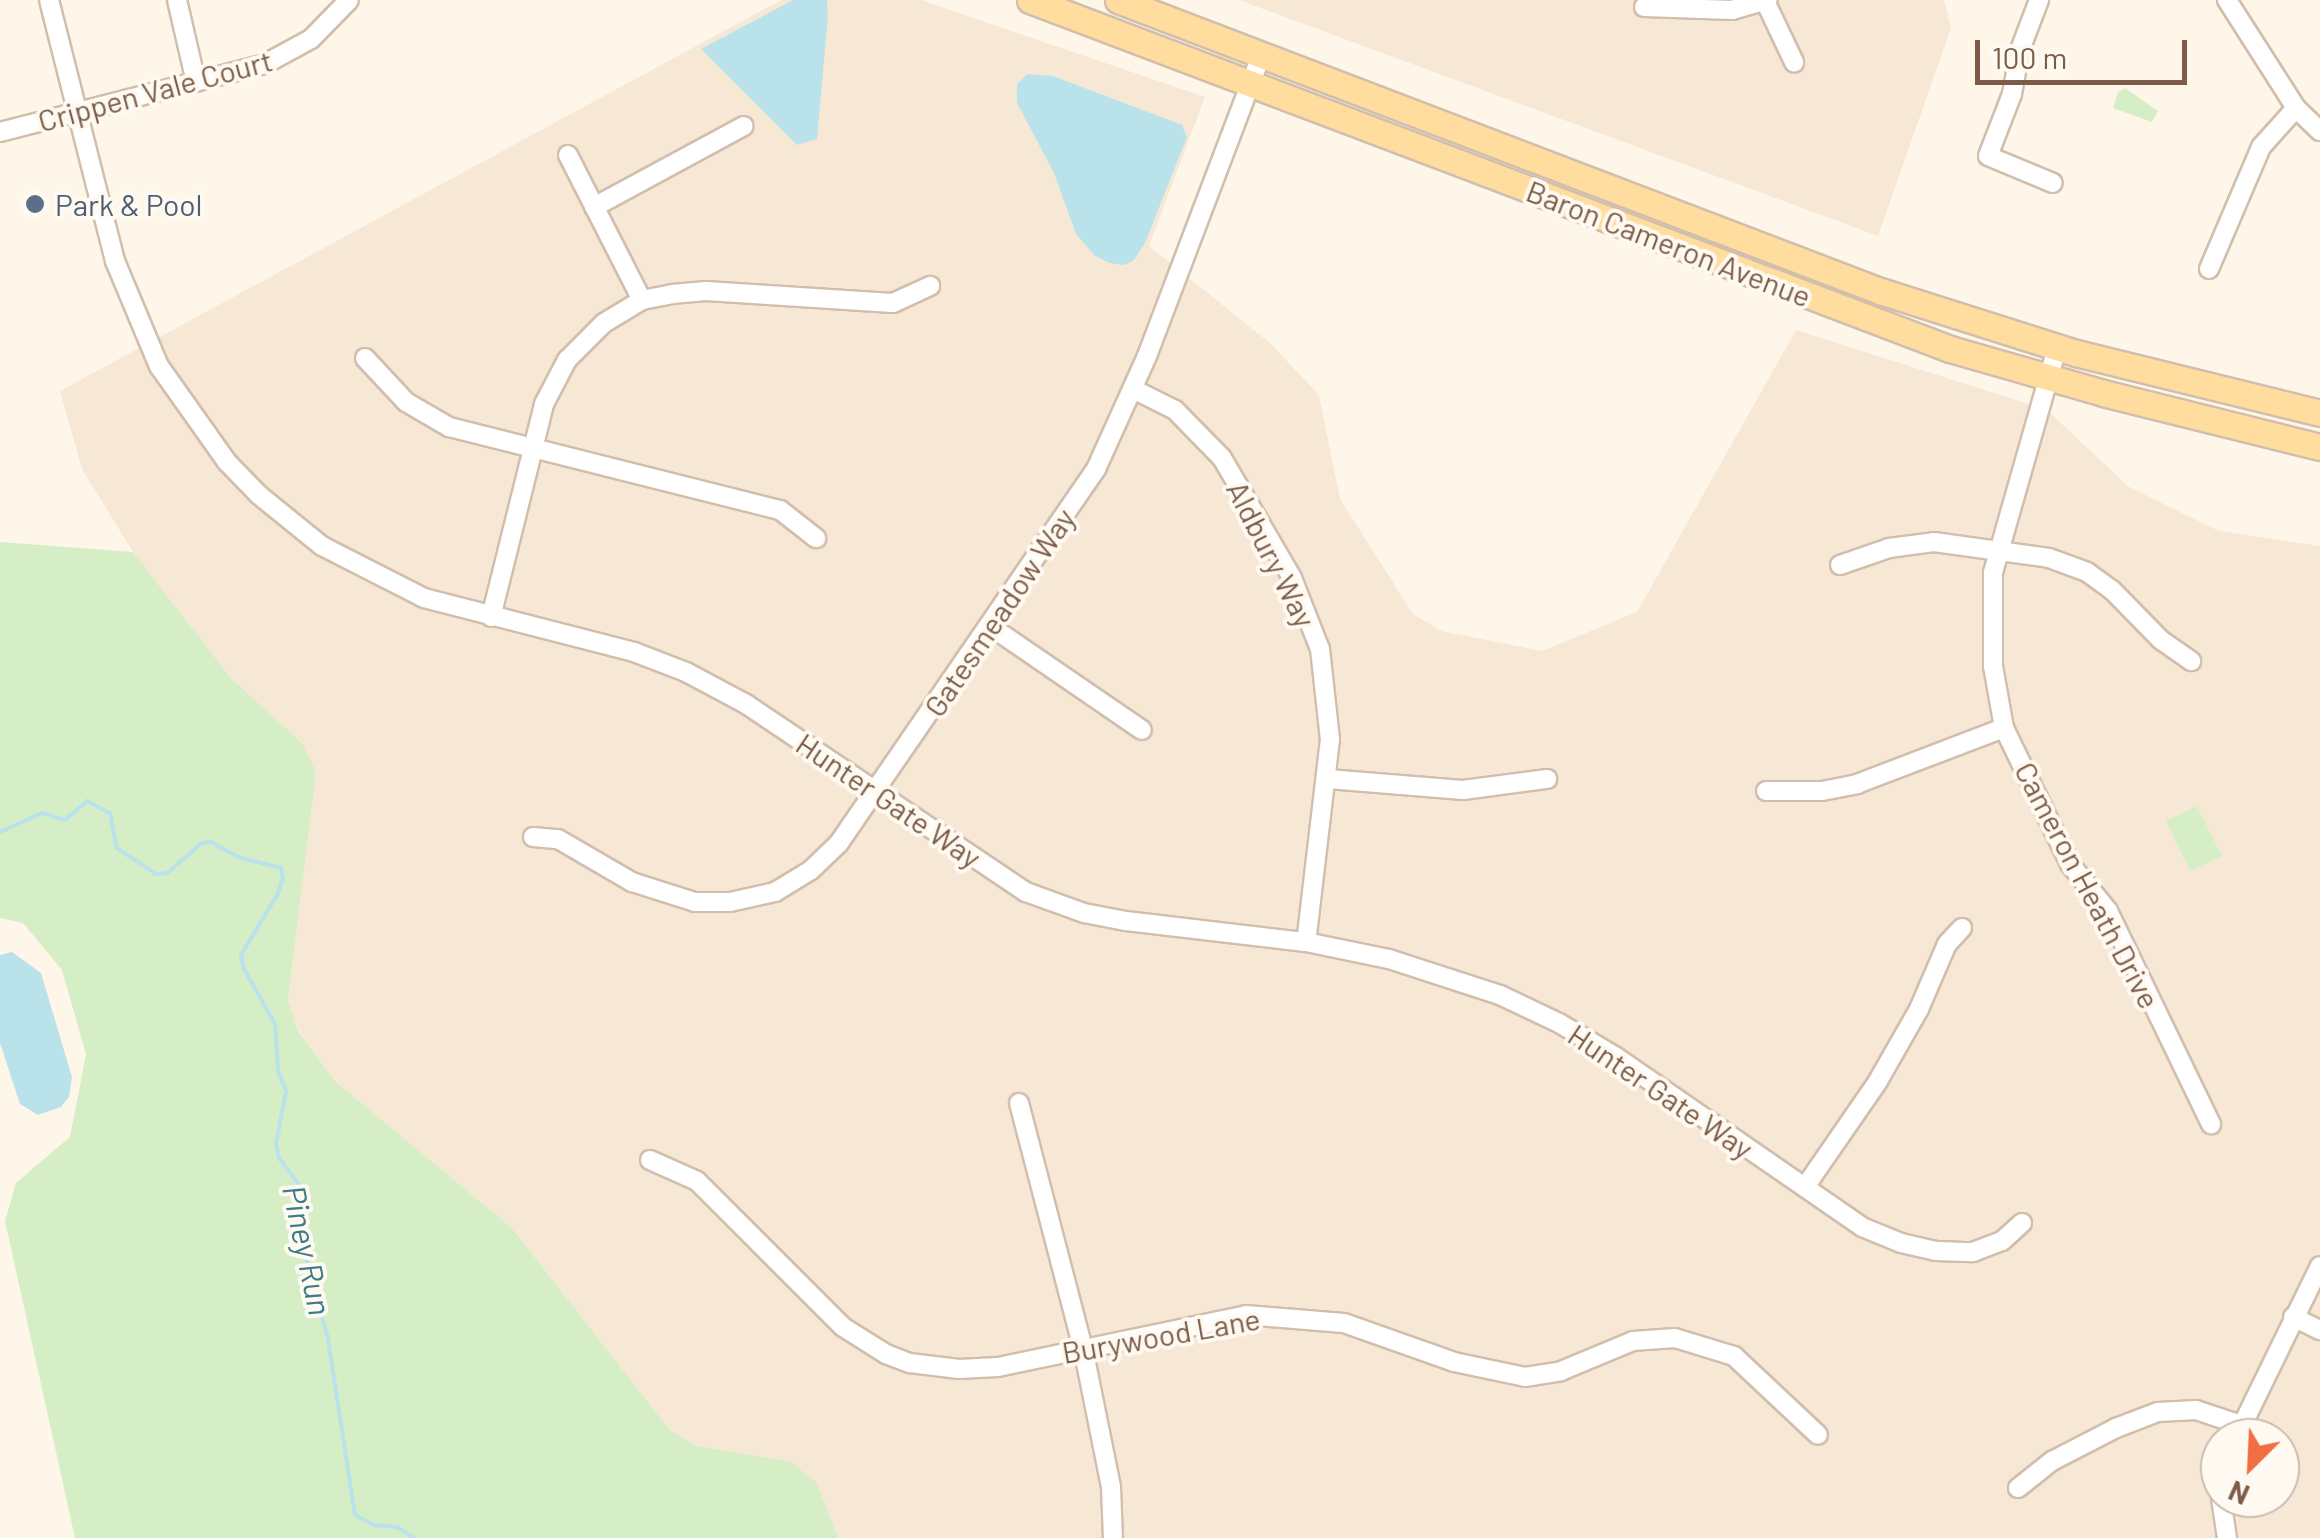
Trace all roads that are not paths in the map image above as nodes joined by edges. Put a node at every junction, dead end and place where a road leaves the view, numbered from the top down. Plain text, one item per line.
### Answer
1 (49, 0) edge
2 (177, 0) edge
3 (350, 0) edge
4 (1030, 0) edge
5 (1118, 0) edge
6 (2039, 0) edge
7 (2227, 0) edge
8 (1767, 1) edge
9 (1644, 7) dead end
10 (1262, 54) junction
11 (1794, 62) dead end
12 (196, 82) junction
13 (1251, 82) junction
14 (2296, 108) junction
15 (78, 111) junction
16 (744, 126) dead end
17 (0, 132) edge
18 (2320, 132) edge
19 (568, 155) dead end
20 (2053, 183) dead end
21 (594, 207) junction
22 (2210, 269) dead end
23 (930, 286) dead end
24 (642, 300) junction
25 (2057, 348) junction
26 (364, 358) dead end
27 (2048, 379) junction
28 (1133, 390) junction
29 (2320, 413) edge
30 (2320, 446) edge
31 (532, 448) junction
32 (816, 538) dead end
33 (1997, 550) junction
34 (1840, 565) dead end
35 (491, 618) junction
36 (990, 626) junction
37 (2191, 661) dead end
38 (2004, 728) junction
39 (1142, 730) dead end
40 (1547, 779) dead end
41 (1328, 780) junction
42 (876, 791) junction
43 (1766, 791) dead end
44 (533, 837) dead end
45 (1962, 928) dead end
46 (1306, 942) junction
47 (1019, 1103) dead end
48 (2211, 1124) dead end
49 (650, 1160) dead end
50 (1805, 1187) junction
51 (2022, 1224) dead end
52 (2320, 1266) edge
53 (2293, 1317) junction
54 (2320, 1330) edge
55 (1083, 1348) junction
56 (2212, 1418) edge
57 (2245, 1418) edge
58 (1818, 1435) dead end
59 (2018, 1488) dead end
60 (1113, 1538) edge

1 - 15 street, Hunter Gate Way
2 - 12 street
3 - 12 street, Crippen Vale Court
4 - 13 main road, Baron Cameron Avenue
5 - 10 main road, Baron Cameron Avenue
6 - 20 street
7 - 14 street
8 - 9 street
8 - 11 street
10 - 13 street, Gatesmeadow Way
10 - 25 main road, Baron Cameron Avenue
12 - 15 street, Crippen Vale Court
13 - 27 main road, Baron Cameron Avenue
13 - 28 street, Gatesmeadow Way
14 - 18 street
14 - 22 street
15 - 17 street, Crippen Vale Court
15 - 35 street, Hunter Gate Way
16 - 21 street
19 - 21 street
21 - 24 street
23 - 24 street
24 - 31 street
25 - 27 street, Cameron Heath Drive
25 - 29 main road, Baron Cameron Avenue
26 - 31 street
27 - 30 main road, Baron Cameron Avenue
27 - 33 street, Cameron Heath Drive
28 - 36 street, Gatesmeadow Way
28 - 41 street, Aldbury Way
31 - 32 street
31 - 35 street
33 - 34 street
33 - 37 street
33 - 38 street, Cameron Heath Drive
35 - 42 street, Hunter Gate Way
36 - 39 street
36 - 42 street, Gatesmeadow Way
38 - 43 street
38 - 48 street, Cameron Heath Drive
40 - 41 street
41 - 46 street, Aldbury Way
42 - 44 street, Gatesmeadow Way
42 - 46 street, Hunter Gate Way
45 - 50 street
46 - 50 street, Hunter Gate Way
47 - 55 street
49 - 55 street, Burywood Lane
50 - 51 street, Hunter Gate Way
52 - 53 street
53 - 54 street
53 - 57 street
55 - 58 street, Burywood Lane
55 - 60 street
56 - 59 street

